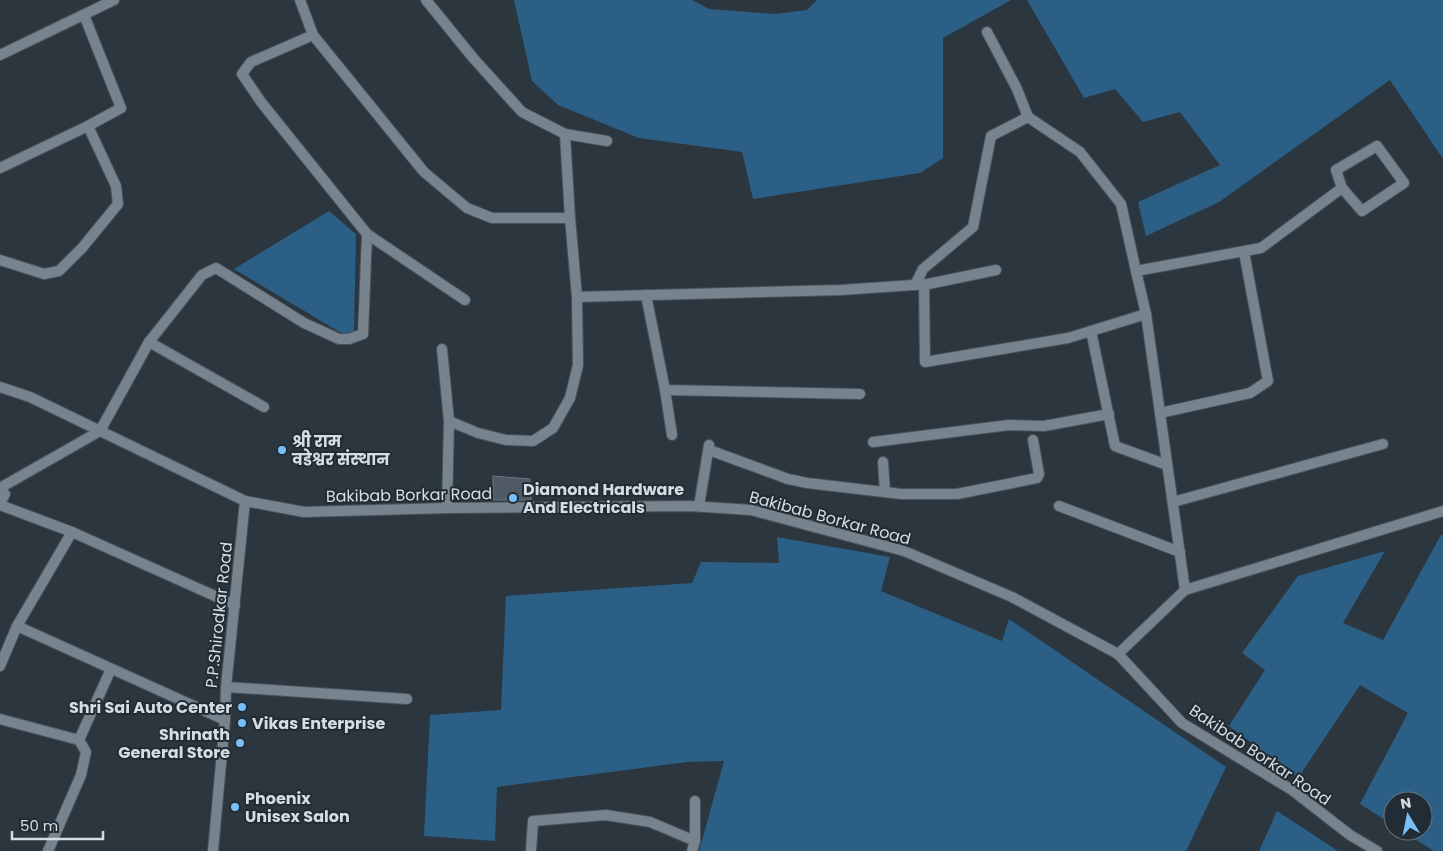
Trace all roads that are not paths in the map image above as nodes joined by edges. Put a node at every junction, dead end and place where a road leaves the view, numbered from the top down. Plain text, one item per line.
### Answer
1 (114, 0) edge
2 (300, 0) edge
3 (426, 0) edge
4 (84, 15) junction
5 (987, 32) dead end
6 (314, 35) junction
7 (0, 55) edge
8 (1028, 117) junction
9 (88, 126) junction
10 (565, 134) junction
11 (607, 141) dead end
12 (0, 168) edge
13 (1342, 188) junction
14 (570, 218) junction
15 (367, 234) junction
16 (1244, 252) junction
17 (0, 260) edge
18 (996, 270) dead end
19 (1136, 271) junction
20 (920, 285) junction
21 (646, 295) junction
22 (577, 297) junction
23 (465, 300) dead end
24 (1146, 314) junction
25 (1092, 331) junction
26 (149, 342) junction
27 (442, 349) dead end
28 (0, 387) edge
29 (665, 390) junction
30 (860, 394) dead end
31 (264, 407) dead end
32 (1160, 413) junction
33 (1109, 414) junction
34 (450, 421) junction
35 (100, 431) junction
36 (672, 435) dead end
37 (1033, 440) dead end
38 (873, 442) dead end
39 (1383, 444) dead end
40 (883, 462) dead end
41 (1167, 465) junction
42 (885, 492) junction
43 (1, 496) edge
44 (245, 501) junction
45 (1172, 502) junction
46 (699, 506) junction
47 (1059, 506) dead end
48 (447, 508) junction
49 (1443, 511) edge
50 (72, 532) junction
51 (1180, 552) junction
52 (1185, 590) junction
53 (235, 604) junction
54 (17, 626) junction
55 (1118, 654) junction
56 (0, 666) edge
57 (111, 669) junction
58 (226, 687) junction
59 (408, 699) dead end
60 (0, 719) edge
61 (225, 720) junction
62 (80, 740) junction
63 (695, 801) dead end
64 (694, 846) edge
65 (48, 851) edge
66 (213, 851) edge
67 (531, 851) edge
68 (1377, 851) edge

1 - 4 street
2 - 6 street
3 - 10 street
4 - 7 street
4 - 9 street
5 - 8 street
6 - 14 street
6 - 15 street
8 - 19 street
8 - 20 street
9 - 12 street
9 - 17 street
10 - 11 street
10 - 14 street
13 - 13 street
13 - 16 street
14 - 22 street
15 - 23 street
15 - 26 street
16 - 19 street
16 - 32 street
18 - 20 street
19 - 24 street
20 - 21 street
20 - 25 street
21 - 22 street
21 - 29 street
22 - 34 street
24 - 25 street
24 - 32 street
25 - 33 street
26 - 31 street
26 - 35 street
27 - 34 street
28 - 35 street, Bakibab Borkar Road
29 - 30 street
29 - 36 street
32 - 41 street
33 - 38 street
33 - 41 street
34 - 48 street
35 - 43 street
35 - 44 street, Bakibab Borkar Road
37 - 42 street
39 - 45 street
40 - 42 street
41 - 45 street
42 - 46 street
43 - 50 street
44 - 48 street, Bakibab Borkar Road
44 - 53 street, P.P.Shirodkar Road
45 - 51 street
46 - 48 street, Bakibab Borkar Road
46 - 55 street, Bakibab Borkar Road
47 - 51 street
49 - 52 street
50 - 53 street
50 - 54 street
51 - 52 street
52 - 55 street
53 - 58 street, P.P.Shirodkar Road
54 - 56 street
54 - 57 street
55 - 68 street, Bakibab Borkar Road
57 - 61 street
57 - 62 street
58 - 59 street
58 - 61 street, P.P.Shirodkar Road
60 - 62 street
61 - 66 street, P.P.Shirodkar Road
62 - 65 street
63 - 64 street
64 - 67 street

